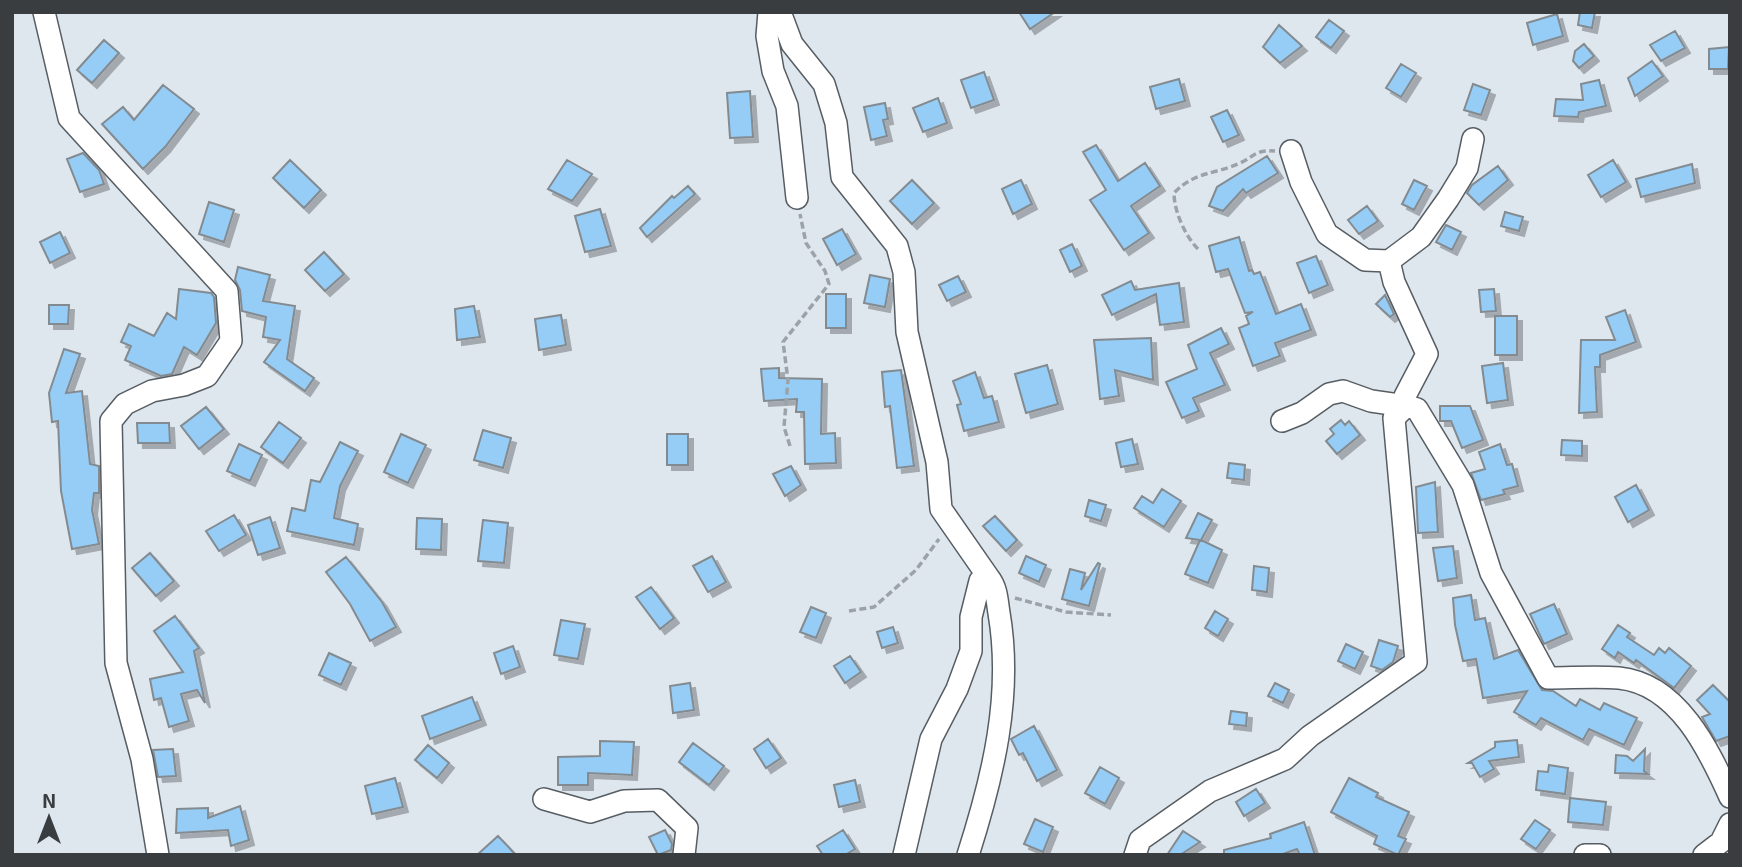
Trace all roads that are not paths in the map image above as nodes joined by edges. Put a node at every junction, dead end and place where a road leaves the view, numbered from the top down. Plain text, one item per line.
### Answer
1 (44, 12) edge
2 (769, 12) edge
3 (780, 12) edge
4 (1473, 139) dead end
5 (1291, 151) road end
6 (797, 198) road end
7 (1388, 261) junction
8 (1406, 405) junction
9 (1282, 421) dead end
10 (989, 578) junction
11 (1730, 797) edge
12 (544, 799) dead end
13 (1730, 824) edge
14 (158, 855) edge
15 (684, 855) edge
16 (904, 855) edge
17 (968, 855) edge
18 (1135, 855) edge
19 (1585, 855) edge
20 (1600, 855) edge
21 (1704, 855) edge

1 - 14 street
2 - 6 street
3 - 10 street
4 - 7 street
5 - 7 street
7 - 8 street
8 - 9 street
8 - 11 street
8 - 18 street
10 - 16 street
10 - 17 street
12 - 15 street
13 - 21 street
19 - 20 street

